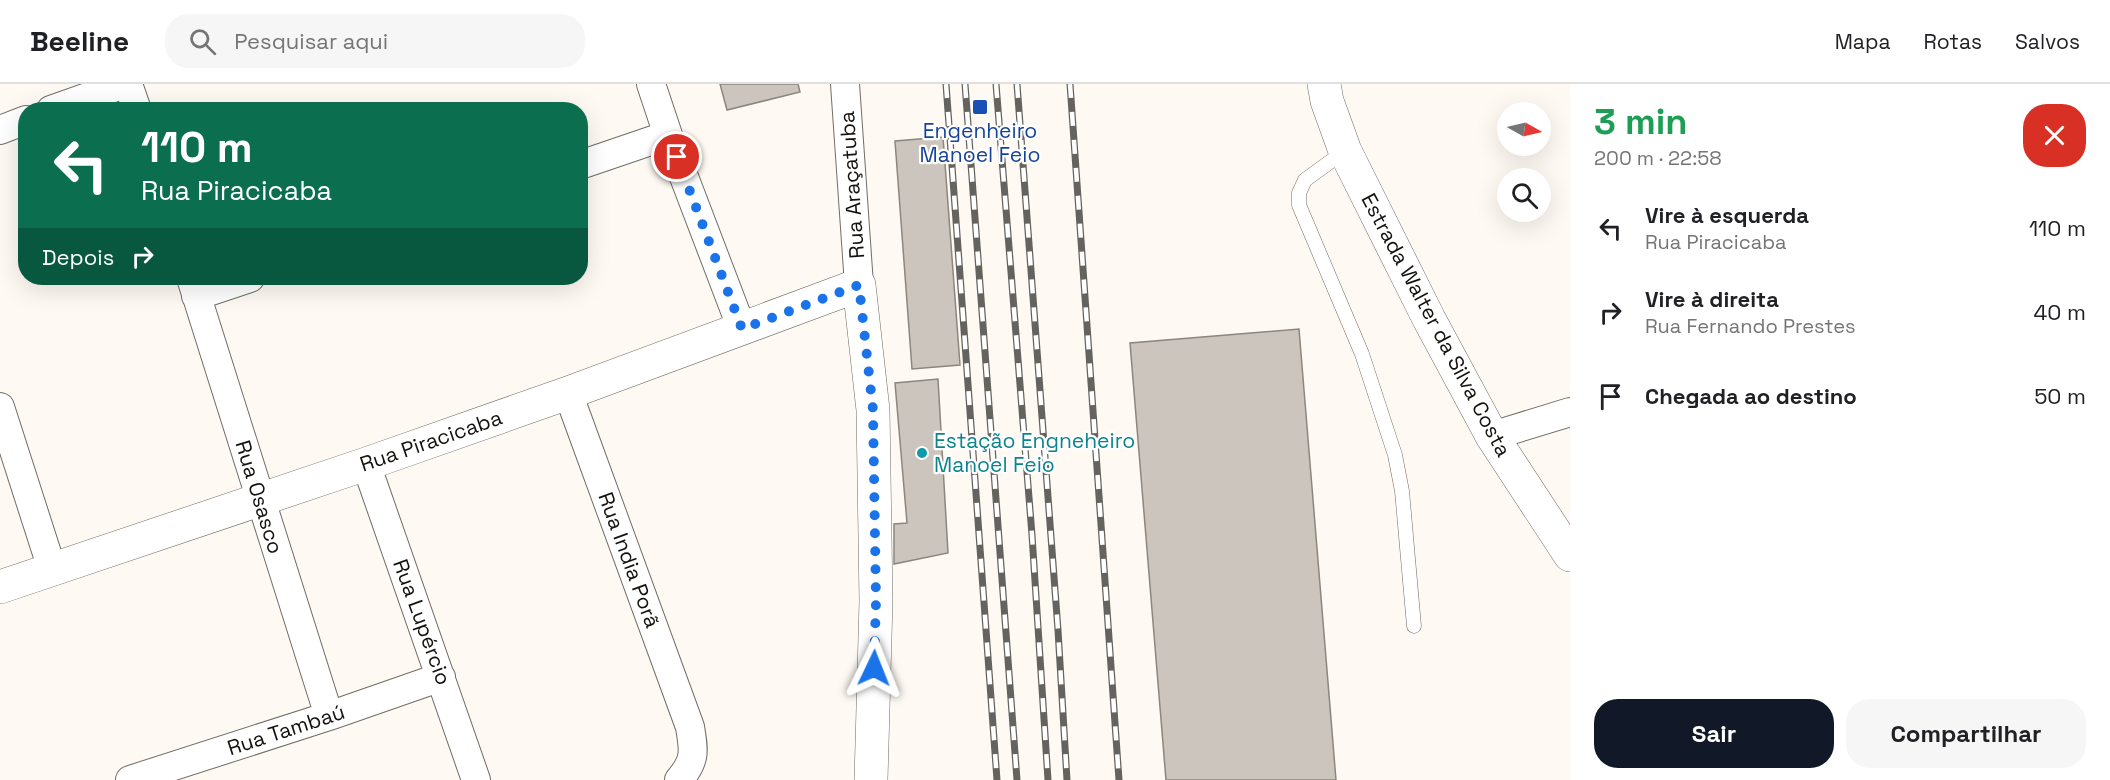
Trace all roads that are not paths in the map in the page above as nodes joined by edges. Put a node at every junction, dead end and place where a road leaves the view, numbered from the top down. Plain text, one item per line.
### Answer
1 (124, 84) edge
2 (128, 84) edge
3 (651, 84) edge
4 (845, 84) edge
5 (1324, 84) edge
6 (74, 90) edge
7 (60, 102) edge
8 (134, 102) edge
9 (18, 123) edge
10 (0, 130) edge
11 (668, 135) junction
12 (1345, 151) junction
13 (588, 162) edge
14 (859, 285) junction
15 (194, 287) edge
16 (742, 329) junction
17 (568, 393) junction
18 (0, 407) edge
19 (1570, 412) edge
20 (1492, 436) junction
21 (366, 464) junction
22 (260, 500) junction
23 (1570, 555) edge
24 (52, 569) junction
25 (0, 587) edge
26 (1414, 626) dead end
27 (441, 676) junction
28 (329, 716) junction
29 (130, 780) edge
30 (476, 780) edge
31 (679, 780) edge
32 (871, 780) edge

1 - 6 street
2 - 8 street
3 - 11 street
4 - 14 street, Rua Araçatuba
5 - 12 street, Estrada Walter da Silva Costa
6 - 7 street
9 - 10 street
11 - 13 street
11 - 16 street
12 - 20 street, Estrada Walter da Silva Costa
12 - 26 lane
14 - 16 street, Rua Piracicaba
14 - 32 street
15 - 22 street, Rua Osasco
16 - 17 street, Rua Piracicaba
17 - 21 street, Rua Piracicaba
17 - 31 street, Rua India Porã
18 - 24 street
19 - 20 street
20 - 23 street, Estrada Walter da Silva Costa
21 - 22 street, Rua Piracicaba
21 - 27 street, Rua Lupércio
22 - 24 street, Rua Piracicaba
22 - 28 street, Rua Osasco
24 - 25 street, Rua Piracicaba
27 - 28 street, Rua Tambaú
27 - 30 street, Rua Lupércio
28 - 29 street, Rua Tambaú

